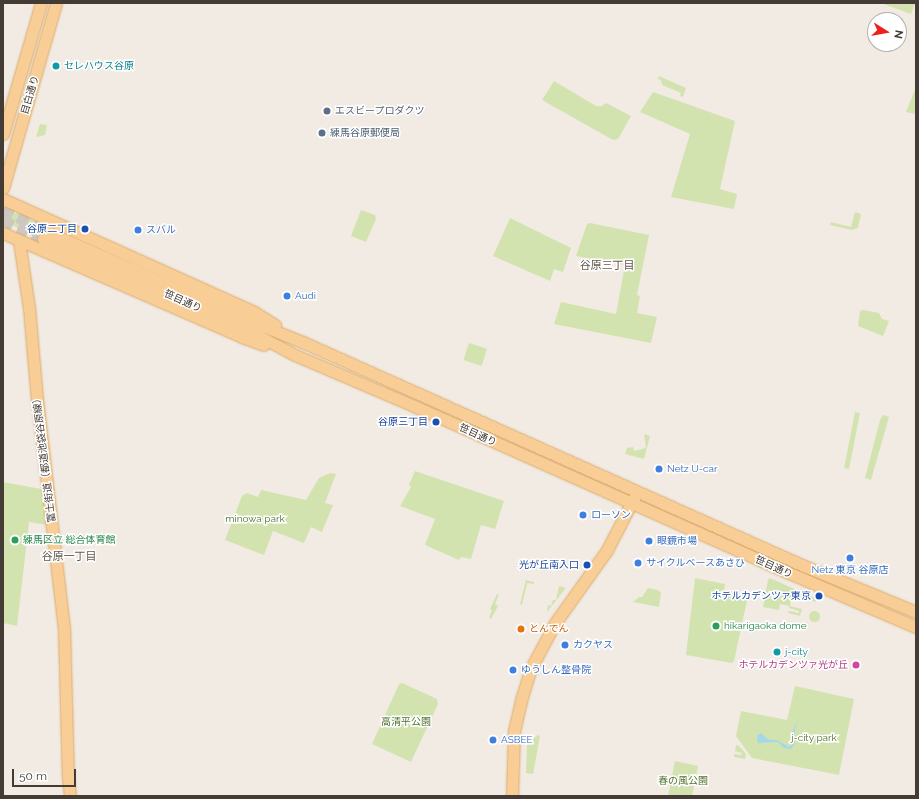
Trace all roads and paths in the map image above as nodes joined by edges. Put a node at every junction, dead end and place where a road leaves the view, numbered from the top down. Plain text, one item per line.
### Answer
1 (41, 3) edge
2 (56, 3) edge
3 (3, 134) edge
4 (3, 188) edge
5 (3, 199) edge
6 (3, 233) edge
7 (19, 241) junction
8 (305, 343) junction
9 (295, 356) junction
10 (638, 491) junction
11 (631, 504) junction
12 (916, 612) edge
13 (916, 627) edge
14 (70, 796) edge
15 (512, 796) edge

1 - 3 main road, 目白通り
2 - 4 main road, 目白通り
5 - 8 main road
6 - 7 main road
7 - 9 main road
7 - 14 main road, 富士街道（都道池袋谷原線）
8 - 9 main road, 笹目通り
8 - 10 main road, 笹目通り
9 - 11 main road, 笹目通り
10 - 11 main road
10 - 12 main road, 笹目通り
11 - 13 main road, 笹目通り
11 - 15 main road

